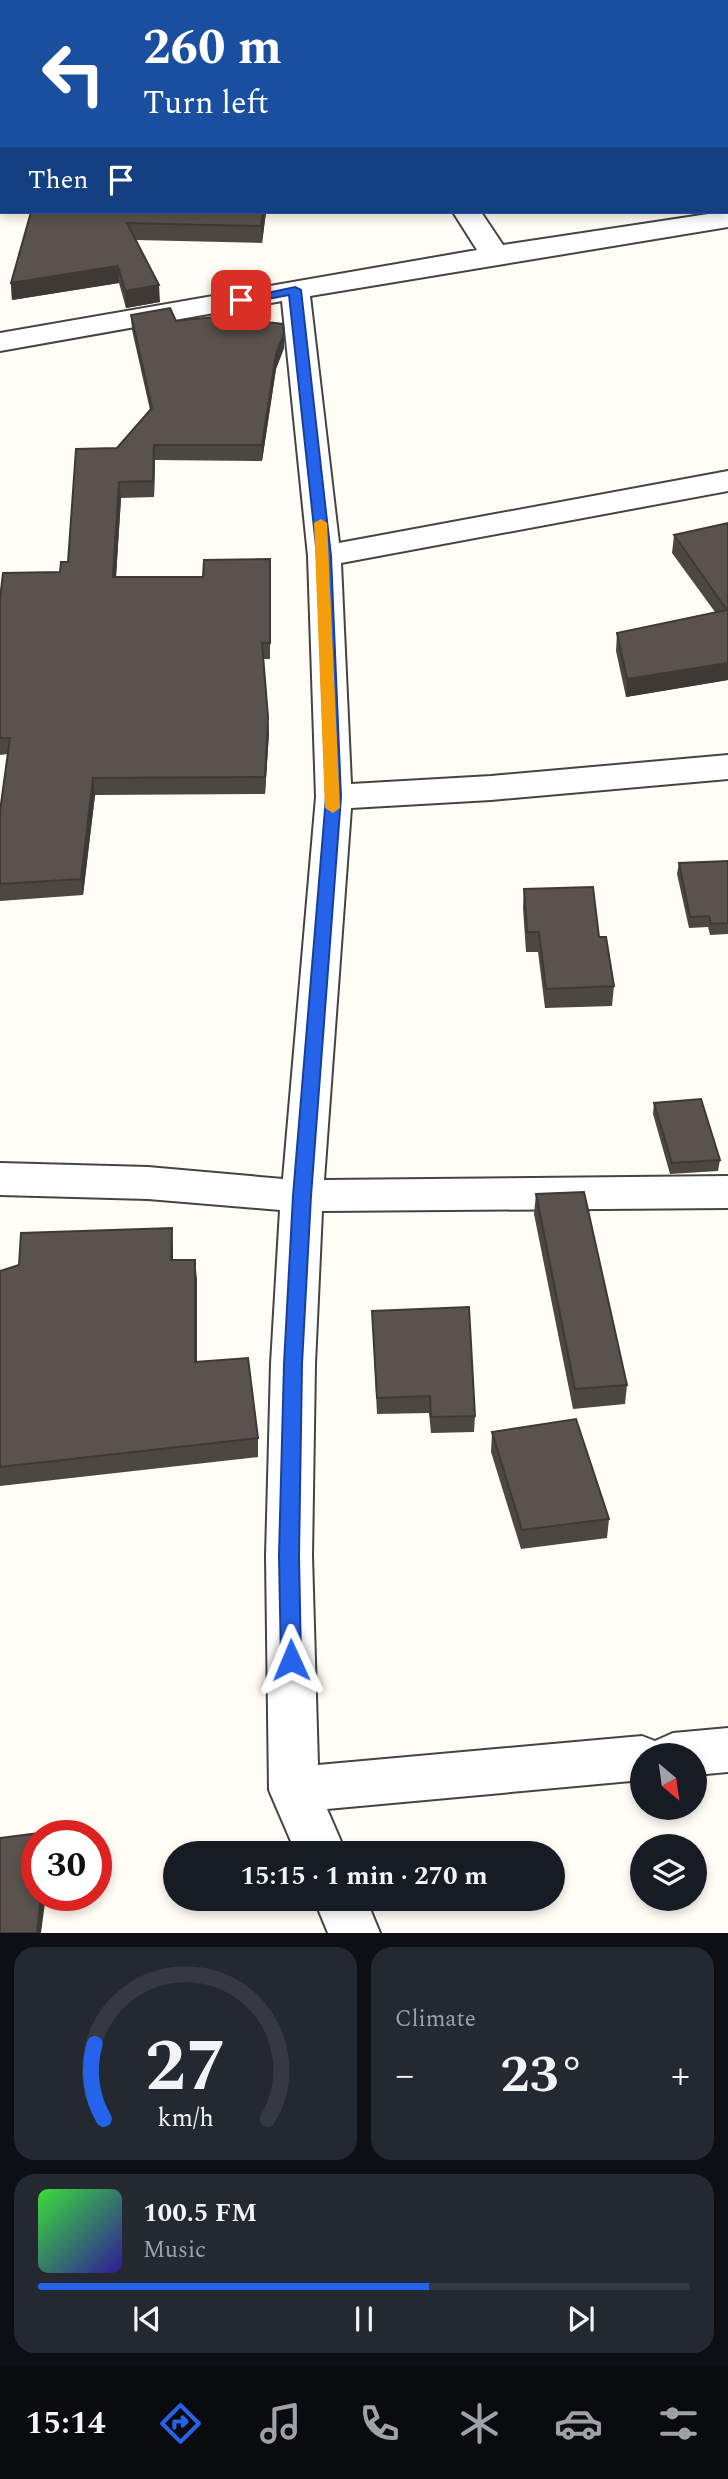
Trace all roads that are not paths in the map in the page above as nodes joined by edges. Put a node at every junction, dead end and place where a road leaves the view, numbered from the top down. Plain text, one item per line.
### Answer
1 (468, 214) edge
2 (728, 219) edge
3 (495, 255) junction
4 (295, 290) junction
5 (0, 342) edge
6 (728, 481) edge
7 (324, 556) junction
8 (728, 767) edge
9 (334, 797) junction
10 (0, 1179) edge
11 (728, 1192) edge
12 (302, 1196) junction
13 (728, 1750) edge
14 (707, 1752) edge
15 (630, 1759) edge
16 (294, 1790) junction
17 (316, 1841) edge
18 (345, 1911) edge
19 (354, 1933) edge

1 - 3 street
2 - 3 street
3 - 4 street
4 - 5 street
4 - 7 street
6 - 7 street
7 - 9 street
8 - 9 street
9 - 12 street
10 - 12 street
11 - 12 street
12 - 16 street
13 - 14 street
15 - 16 street
16 - 17 street
18 - 19 street

